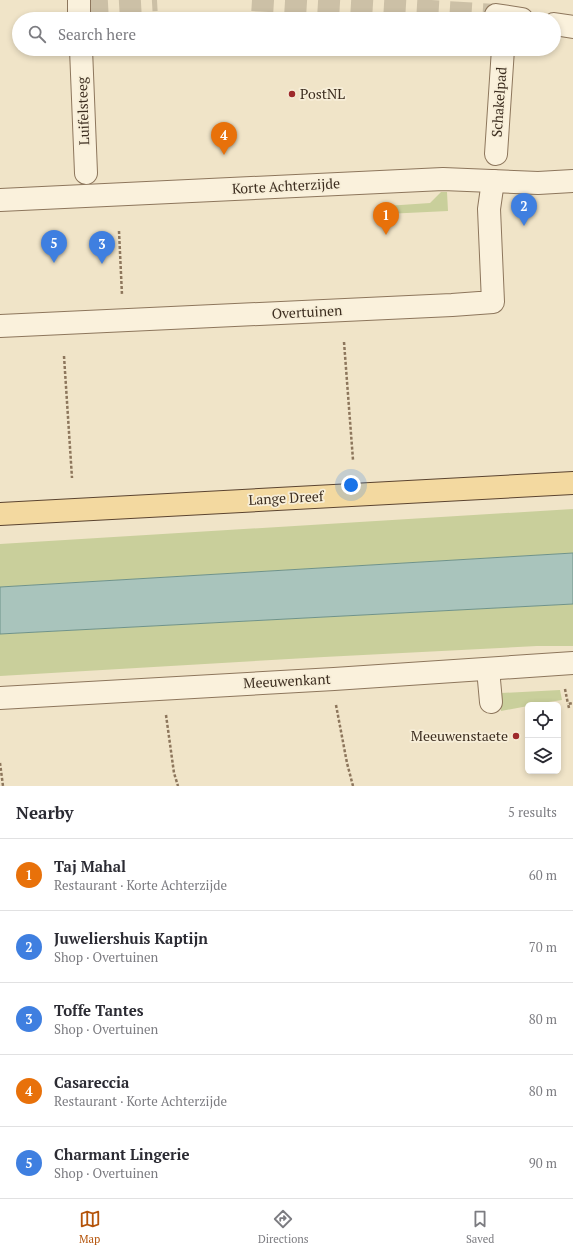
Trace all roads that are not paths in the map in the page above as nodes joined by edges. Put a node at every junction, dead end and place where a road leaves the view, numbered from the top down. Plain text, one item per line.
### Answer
1 (561, 25) edge
2 (573, 27) edge
3 (81, 56) edge
4 (503, 56) edge
5 (496, 154) dead end
6 (86, 173) dead end
7 (493, 181) junction
8 (573, 182) edge
9 (0, 200) edge
10 (0, 326) edge
11 (573, 483) edge
12 (0, 514) edge
13 (573, 663) edge
14 (488, 668) junction
15 (0, 698) edge
16 (491, 702) dead end

1 - 2 street
3 - 6 street, Luifelsteeg
4 - 5 street, Schakelpad
7 - 8 street, Korte Achterzijde
7 - 9 street, Korte Achterzijde
7 - 10 street, Overtuinen
11 - 12 main road, Lange Dreef
13 - 14 street, Meeuwenkant
14 - 15 street, Meeuwenkant
14 - 16 street

